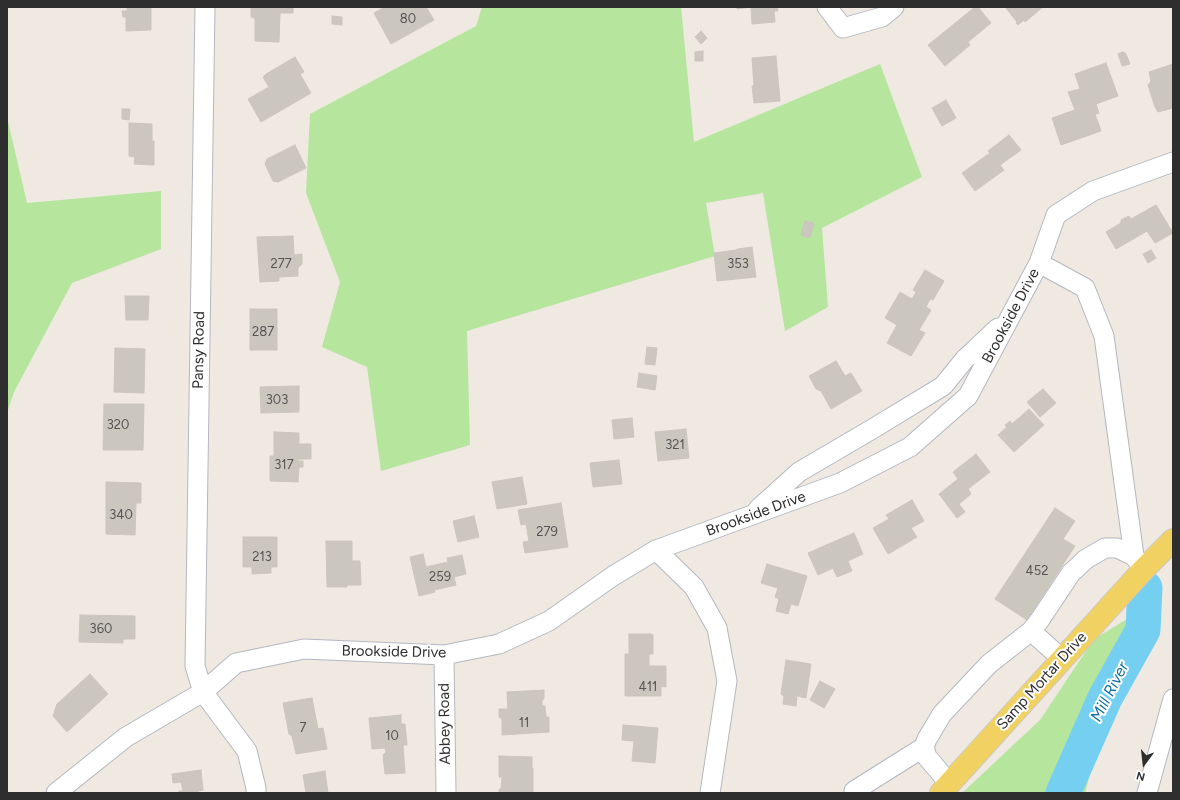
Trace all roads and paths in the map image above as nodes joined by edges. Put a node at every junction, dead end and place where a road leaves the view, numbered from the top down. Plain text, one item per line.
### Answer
1 (205, 7) edge
2 (828, 7) edge
3 (894, 7) edge
4 (1173, 162) edge
5 (1039, 263) junction
6 (1011, 316) junction
7 (752, 515) junction
8 (1172, 541) edge
9 (656, 550) junction
10 (1142, 563) junction
11 (1031, 631) junction
12 (444, 655) junction
13 (1062, 659) junction
14 (203, 692) junction
15 (1173, 699) edge
16 (924, 747) junction
17 (945, 788) edge
18 (854, 791) dead end
19 (56, 793) edge
20 (256, 793) edge
21 (446, 793) edge
22 (710, 793) edge
23 (1147, 793) edge

1 - 14 street, Pansy Road
2 - 3 street
4 - 5 street
5 - 6 street, Brookside Drive
5 - 10 street, Brookside Drive
6 - 7 street
6 - 7 street, Brookside Drive
7 - 9 street, Brookside Drive
8 - 10 main road
9 - 12 street, Brookside Drive
9 - 22 street
10 - 11 street
10 - 13 main road, Samp Mortar Drive
11 - 13 street
11 - 16 street
12 - 14 street, Brookside Drive
12 - 21 street, Abbey Road
13 - 17 main road, Samp Mortar Drive
14 - 19 street, Brookside Drive
14 - 20 street, Pansy Road
15 - 23 street
16 - 17 street
16 - 18 street

